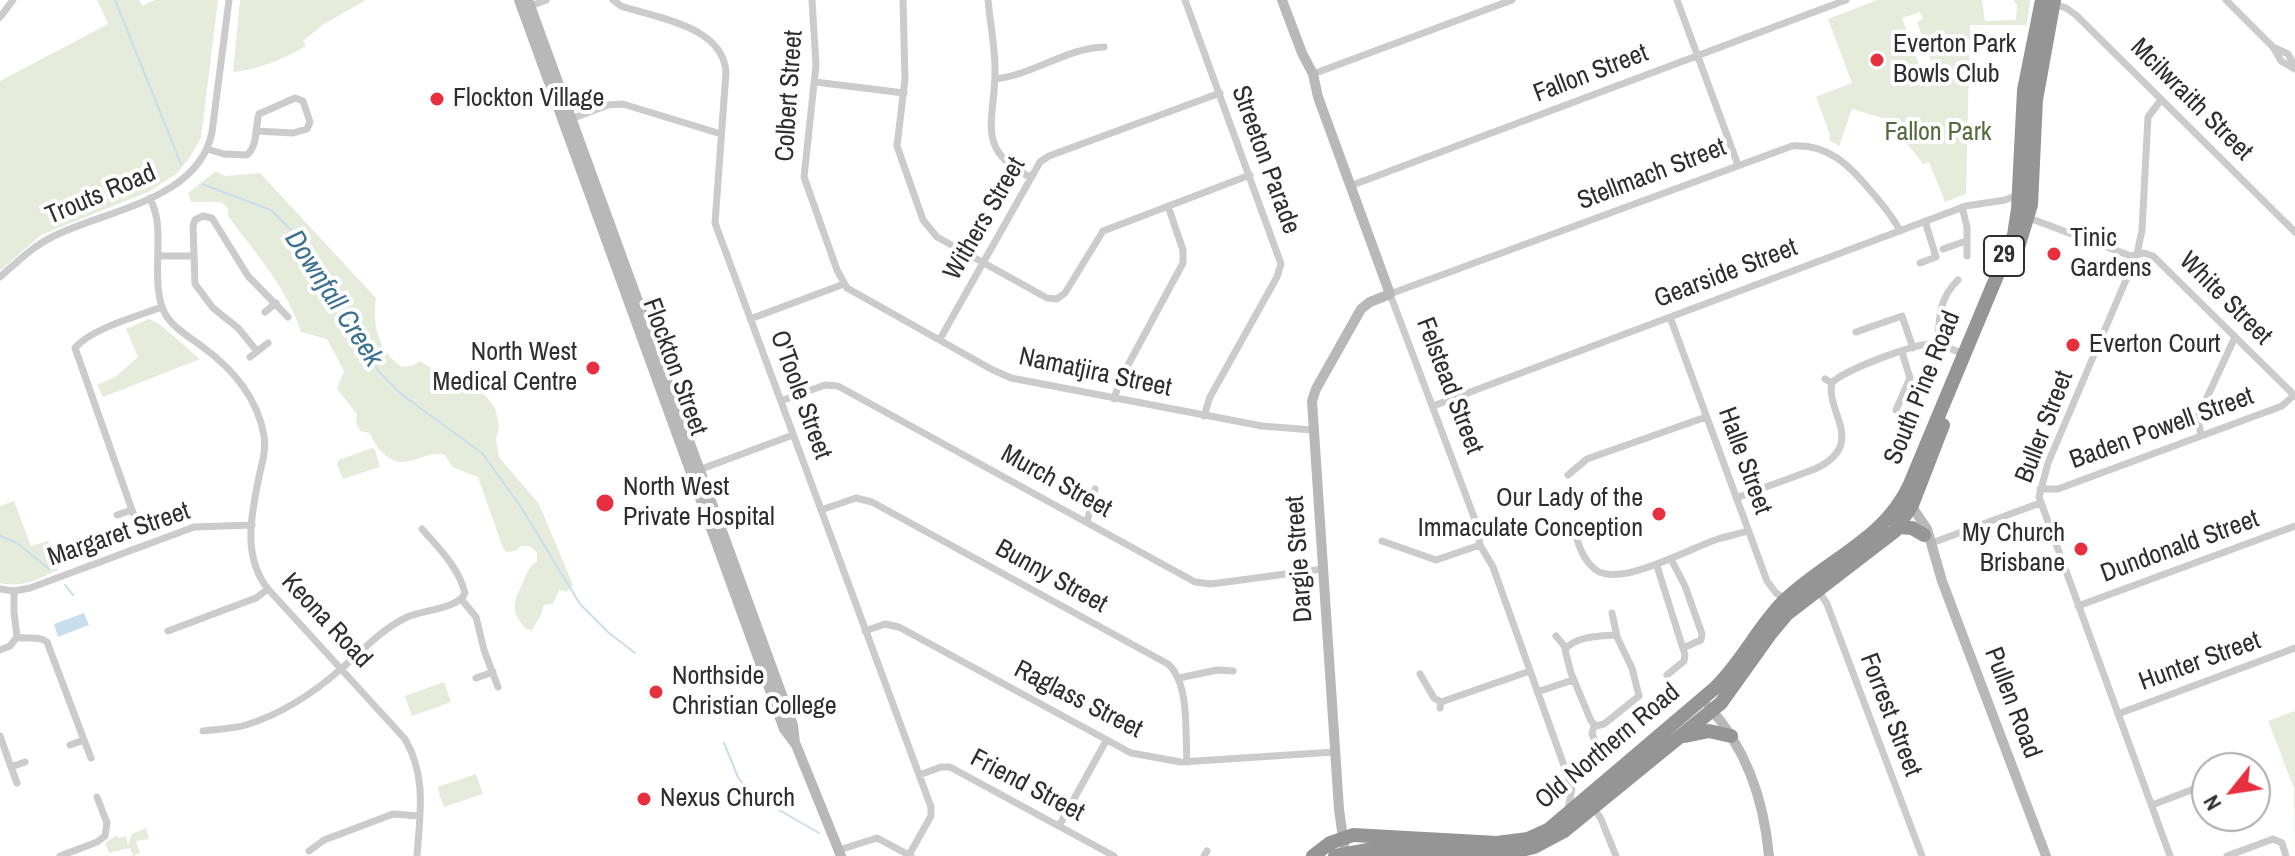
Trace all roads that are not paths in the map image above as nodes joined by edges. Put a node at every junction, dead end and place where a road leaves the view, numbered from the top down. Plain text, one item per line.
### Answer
1 (13, 0) edge
2 (229, 0) edge
3 (546, 0) edge
4 (613, 0) edge
5 (812, 0) edge
6 (903, 0) edge
7 (988, 0) edge
8 (1185, 0) edge
9 (1282, 0) edge
10 (1512, 0) edge
11 (1677, 0) edge
12 (1846, 0) edge
13 (2226, 0) edge
14 (2050, 1) edge
15 (525, 4) edge
16 (0, 17) edge
17 (1104, 47) dead end
18 (1697, 56) junction
19 (2295, 68) edge
20 (1313, 74) junction
21 (995, 79) junction
22 (815, 82) junction
23 (904, 93) junction
24 (1220, 93) junction
25 (2161, 100) junction
26 (571, 119) junction
27 (256, 131) junction
28 (721, 134) junction
29 (207, 149) junction
30 (1738, 165) junction
31 (1250, 175) junction
32 (1030, 177) junction
33 (2033, 185) junction
34 (1350, 186) junction
35 (2018, 195) junction
36 (150, 198) junction
37 (1168, 206) junction
38 (1962, 207) junction
39 (2029, 218) junction
40 (1925, 221) junction
41 (1900, 231) junction
42 (2295, 232) edge
43 (1966, 241) junction
44 (1943, 249) dead end
45 (2137, 254) junction
46 (158, 256) junction
47 (193, 256) junction
48 (1967, 256) dead end
49 (983, 261) junction
50 (1920, 263) dead end
51 (0, 277) edge
52 (1958, 280) dead end
53 (844, 284) junction
54 (1390, 294) junction
55 (276, 303) junction
56 (162, 307) junction
57 (265, 312) dead end
58 (288, 317) dead end
59 (1670, 317) junction
60 (750, 319) junction
61 (1856, 332) dead end
62 (2235, 337) junction
63 (940, 339) junction
64 (268, 343) dead end
65 (1938, 345) junction
66 (1913, 348) junction
67 (257, 351) junction
68 (1902, 352) junction
69 (1962, 353) junction
70 (250, 357) dead end
71 (2294, 396) edge
72 (1114, 399) junction
73 (781, 401) junction
74 (1433, 406) junction
75 (1896, 410) dead end
76 (1204, 416) junction
77 (1706, 417) junction
78 (1313, 430) junction
79 (793, 435) junction
80 (2201, 436) junction
81 (694, 471) junction
82 (1568, 475) dead end
83 (1095, 489) dead end
84 (2040, 489) junction
85 (1736, 498) junction
86 (2040, 503) junction
87 (1906, 504) junction
88 (132, 510) junction
89 (821, 510) junction
90 (117, 515) dead end
91 (1087, 522) junction
92 (138, 525) dead end
93 (252, 525) junction
94 (2295, 526) edge
95 (1573, 527) dead end
96 (1899, 527) junction
97 (422, 529) dead end
98 (1748, 531) junction
99 (1928, 539) junction
100 (1382, 541) dead end
101 (1480, 545) junction
102 (1671, 559) junction
103 (1657, 566) junction
104 (1323, 569) junction
105 (0, 589) edge
106 (268, 589) junction
107 (1818, 590) junction
108 (14, 591) junction
109 (462, 600) junction
110 (1791, 603) junction
111 (2078, 606) junction
112 (1612, 613) dead end
113 (168, 631) dead end
114 (865, 631) junction
115 (1556, 636) dead end
116 (1617, 636) junction
117 (17, 637) junction
118 (1566, 648) junction
119 (1683, 648) junction
120 (2295, 648) edge
121 (0, 650) edge
122 (342, 669) junction
123 (1233, 671) dead end
124 (1530, 671) junction
125 (493, 672) junction
126 (1420, 674) dead end
127 (1667, 675) dead end
128 (476, 678) dead end
129 (1179, 678) junction
130 (1573, 680) junction
131 (498, 687) dead end
132 (1537, 692) junction
133 (1702, 699) junction
134 (1713, 711) junction
135 (2118, 714) junction
136 (1594, 725) junction
137 (203, 731) dead end
138 (0, 736) edge
139 (1731, 736) junction
140 (1677, 738) junction
141 (84, 740) junction
142 (1106, 741) junction
143 (70, 745) dead end
144 (1599, 750) dead end
145 (1335, 752) junction
146 (91, 758) dead end
147 (25, 762) dead end
148 (1187, 762) junction
149 (11, 767) junction
150 (919, 775) junction
151 (17, 783) dead end
152 (1572, 788) junction
153 (2191, 790) edge
154 (97, 797) dead end
155 (1592, 802) junction
156 (2152, 805) junction
157 (420, 816) junction
158 (1568, 816) junction
159 (1059, 826) junction
160 (1341, 848) edge
161 (309, 851) dead end
162 (840, 853) edge
163 (1492, 854) edge
164 (910, 855) edge
165 (60, 856) edge
166 (417, 856) edge
167 (1114, 856) edge
168 (1313, 856) edge
169 (1616, 856) edge
170 (1769, 856) edge
171 (1922, 856) edge
172 (2046, 856) edge
173 (2170, 856) edge
174 (2227, 856) edge
175 (2286, 856) edge

1 - 16 street
2 - 29 street, Trouts Road
3 - 15 street
4 - 28 street, O'Toole Street
5 - 22 street, Colbert Street
6 - 23 street
7 - 21 street
8 - 24 street, Streeton Parade
9 - 20 street, Felstead Street
10 - 20 street
11 - 18 street
12 - 18 street, Fallon Street
13 - 19 street
14 - 25 street, Mcilwraith Street
14 - 33 highway, South Pine Road / 29
14 - 35 highway, South Pine Road / 29
15 - 26 street, Flockton Street
15 - 81 street, Flockton Street
17 - 21 street
18 - 30 street
18 - 34 street, Fallon Street
20 - 34 street, Felstead Street
21 - 32 street
22 - 23 street
22 - 53 street, Colbert Street
23 - 49 street
24 - 31 street, Streeton Parade
24 - 32 street, Withers Street
25 - 42 street, Mcilwraith Street
25 - 45 street, Buller Street
26 - 28 street
26 - 81 street, Flockton Street
27 - 27 street
27 - 29 street
28 - 60 street, O'Toole Street
29 - 36 street, Trouts Road
30 - 41 street, Stellmach Street
30 - 54 street, Stellmach Street
31 - 37 street
31 - 76 street, Streeton Parade
32 - 49 street, Withers Street
33 - 35 street, Gearside Street
33 - 39 highway, South Pine Road / 29
34 - 54 street, Felstead Street
35 - 38 street, Gearside Street
35 - 69 highway, South Pine Road / 29
36 - 46 street
36 - 51 street, Trouts Road
37 - 49 street
37 - 72 street
38 - 40 street, Gearside Street
38 - 43 street
39 - 45 street, White Street
39 - 87 highway, South Pine Road / 29
40 - 41 street, Gearside Street
40 - 50 street
41 - 59 street, Gearside Street
43 - 44 street
43 - 48 street
45 - 62 street, White Street
45 - 84 street, Buller Street
46 - 47 street
46 - 56 street
47 - 55 street
47 - 67 street
49 - 63 street, Withers Street
52 - 65 street
53 - 60 street
53 - 63 street, Namatjira Street
54 - 74 street, Felstead Street
54 - 78 street, Dargie Street
55 - 57 street
55 - 58 street
56 - 88 street
56 - 93 street, Keona Road
59 - 74 street, Gearside Street
59 - 77 street, Halle Street
60 - 73 street, O'Toole Street
61 - 66 street
62 - 71 street, White Street
62 - 80 street
63 - 72 street, Namatjira Street
64 - 67 street
65 - 66 street
65 - 69 street
66 - 68 street
67 - 70 street
68 - 75 street
68 - 85 street
69 - 87 highway, South Pine Road / 29
71 - 80 street, Baden Powell Street
72 - 76 street, Namatjira Street
73 - 79 street, O'Toole Street
73 - 91 street, Murch Street
74 - 101 street, Felstead Street
76 - 78 street, Namatjira Street
77 - 82 street
77 - 85 street, Halle Street
78 - 104 street, Dargie Street
79 - 81 street
79 - 89 street, O'Toole Street
80 - 84 street, Baden Powell Street
81 - 162 street, Flockton Street
83 - 91 street
84 - 86 street, Buller Street
85 - 98 street, Halle Street
86 - 99 street
86 - 111 street, Buller Street
87 - 96 highway, South Pine Road / 29
87 - 99 street, Pullen Road
87 - 110 highway, South Pine Road / 29
88 - 90 street
88 - 92 street
89 - 114 street, O'Toole Street
89 - 129 street, Bunny Street
91 - 104 street, Murch Street
93 - 106 street, Keona Road
93 - 108 street, Margaret Street
94 - 111 street, Dundonald Street
95 - 103 street
96 - 99 highway
96 - 107 highway, South Pine Road / 29
97 - 109 street
98 - 102 street
98 - 110 street, Halle Street
99 - 172 street, Pullen Road
100 - 101 street
101 - 124 street, Felstead Street
102 - 103 street
102 - 119 street
103 - 119 street
104 - 145 street, Dargie Street
105 - 108 street, Margaret Street
106 - 113 street
106 - 122 street, Keona Road
107 - 110 highway, South Pine Road / 29
107 - 171 street, Forrest Street
108 - 117 street
109 - 122 street
109 - 125 street
110 - 133 highway, South Pine Road / 29
110 - 134 highway, South Pine Road / 29
111 - 135 street, Buller Street
112 - 116 street
114 - 142 street, Raglass Street
114 - 150 street, O'Toole Street
115 - 118 street
116 - 118 street
116 - 136 street
117 - 121 street
117 - 141 street
118 - 130 street
119 - 127 street
120 - 135 street, Hunter Street
122 - 137 street
122 - 157 street, Keona Road
123 - 129 street
124 - 126 street
124 - 132 street, Felstead Street
125 - 128 street
125 - 131 street
129 - 148 street
130 - 132 street
130 - 136 street
132 - 152 street, Felstead Street
133 - 134 street
133 - 155 highway, Old Northern Road
134 - 139 street
134 - 140 highway, Old Northern Road
135 - 156 street, Buller Street
136 - 144 street
138 - 149 street
139 - 140 highway
139 - 170 street
140 - 155 highway, Old Northern Road
141 - 143 street
141 - 146 street
142 - 148 street, Raglass Street
142 - 159 street
145 - 148 street, Raglass Street
145 - 160 street, Dargie Street
147 - 149 street
149 - 151 street
150 - 159 street, Friend Street
150 - 164 street, O'Toole Street
152 - 155 street
152 - 158 street, Felstead Street
153 - 156 street
154 - 165 street
155 - 158 highway, Old Northern Road
155 - 163 highway, Old Northern Road
155 - 169 street
156 - 173 street, Buller Street
157 - 161 street
157 - 166 street, Keona Road
158 - 160 highway, Old Northern Road
159 - 167 street, Friend Street
160 - 163 highway, Old Northern Road
160 - 168 highway, Old Northern Road
162 - 164 street
174 - 175 street

